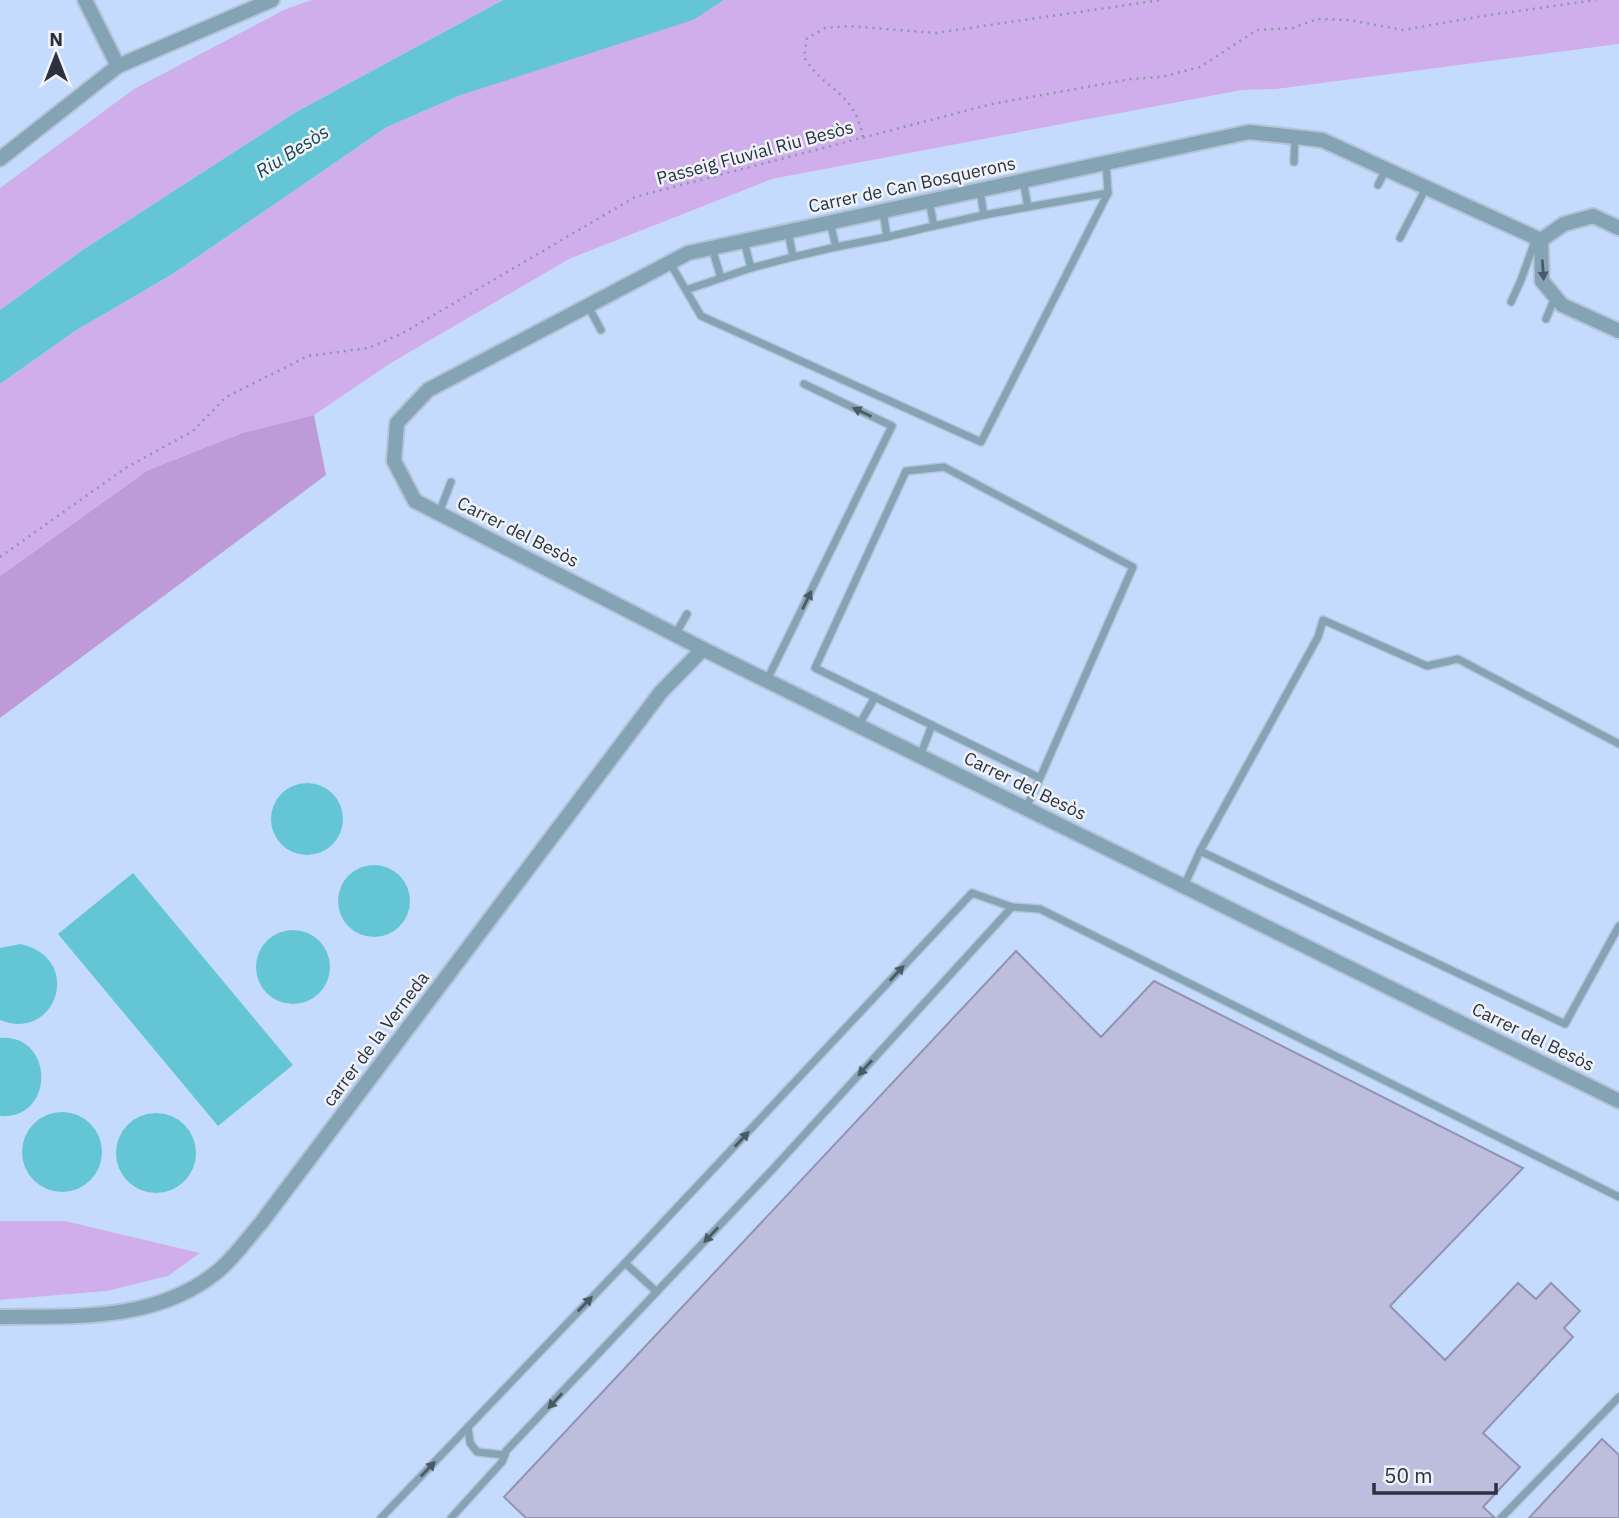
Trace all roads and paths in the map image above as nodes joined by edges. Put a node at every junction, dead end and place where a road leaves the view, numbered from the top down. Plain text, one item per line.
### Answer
1 (85, 0) edge
2 (272, 0) edge
3 (1161, 0) edge
4 (1596, 0) edge
5 (118, 66) junction
6 (863, 137) junction
7 (1295, 137) junction
8 (0, 159) edge
9 (1106, 162) junction
10 (1294, 162) dead end
11 (1386, 169) junction
12 (1023, 180) junction
13 (1378, 185) dead end
14 (1426, 188) junction
15 (980, 190) junction
16 (1108, 193) junction
17 (929, 201) junction
18 (1028, 207) junction
19 (883, 211) junction
20 (984, 215) junction
21 (830, 222) junction
22 (934, 226) junction
23 (1619, 228) edge
24 (788, 231) junction
25 (887, 237) junction
26 (1400, 238) dead end
27 (1539, 239) junction
28 (744, 241) junction
29 (712, 247) junction
30 (836, 247) junction
31 (793, 257) junction
32 (670, 262) junction
33 (751, 268) junction
34 (721, 278) junction
35 (686, 290) junction
36 (1556, 297) junction
37 (1511, 302) dead end
38 (588, 306) junction
39 (1546, 319) dead end
40 (601, 330) dead end
41 (1619, 331) edge
42 (804, 384) dead end
43 (452, 482) dead end
44 (415, 501) joint
45 (439, 513) junction
46 (0, 557) edge
47 (686, 615) dead end
48 (676, 635) junction
49 (703, 649) junction
50 (767, 680) junction
51 (875, 697) junction
52 (859, 725) junction
53 (932, 725) junction
54 (1619, 744) edge
55 (920, 756) junction
56 (1040, 778) junction
57 (1026, 808) junction
58 (1200, 851) junction
59 (1184, 886) junction
60 (1012, 907) junction
61 (1619, 926) edge
62 (1619, 1101) edge
63 (1619, 1197) edge
64 (625, 1263) junction
65 (657, 1292) junction
66 (0, 1317) edge
67 (1619, 1397) edge
68 (468, 1427) junction
69 (505, 1455) junction
70 (381, 1518) edge
71 (451, 1518) edge
72 (1501, 1518) edge

1 - 5 street
2 - 5 street
3 - 6 path
4 - 6 path, Passeig Fluvial Riu Besòs
5 - 8 street
6 - 46 path, Passeig Fluvial Riu Besòs
7 - 9 street, Carrer de Can Bosquerons
7 - 10 lane
7 - 11 street, Carrer de Can Bosquerons
9 - 12 street, Carrer de Can Bosquerons
9 - 16 lane
11 - 13 lane
11 - 14 street, Carrer de Can Bosquerons
12 - 15 street, Carrer de Can Bosquerons
12 - 18 lane
14 - 26 lane
14 - 27 street, Carrer de Can Bosquerons
15 - 17 street, Carrer de Can Bosquerons
15 - 20 lane
16 - 18 lane
16 - 35 lane
17 - 19 street, Carrer de Can Bosquerons
17 - 22 lane
18 - 20 lane
19 - 21 street, Carrer de Can Bosquerons
19 - 25 lane
20 - 22 lane
21 - 24 street, Carrer de Can Bosquerons
21 - 30 lane
22 - 25 lane
23 - 27 street
24 - 28 street, Carrer de Can Bosquerons
24 - 31 lane
25 - 30 lane
27 -> 36 street
27 - 37 lane
28 - 29 street, Carrer de Can Bosquerons
28 - 33 lane
29 - 32 street, Carrer de Can Bosquerons
29 - 34 lane
30 - 31 lane
31 - 33 lane
32 - 35 lane
32 - 38 street, Carrer de Can Bosquerons
33 - 34 lane
34 - 35 lane
36 - 39 lane
36 - 41 street
38 - 40 lane
38 - 44 street, Carrer de Can Bosquerons
50 -> 42 lane
43 - 45 lane
44 - 45 street, Carrer del Besòs
45 - 48 street, Carrer del Besòs
47 - 48 lane
48 - 49 street, Carrer del Besòs
49 - 50 street, Carrer del Besòs
49 - 66 street, carrer de la Verneda
50 - 52 street, Carrer del Besòs
51 - 52 lane
51 - 53 lane
51 - 56 lane
52 - 55 street, Carrer del Besòs
53 - 55 lane
53 - 56 lane
54 - 58 lane
55 - 57 street, Carrer del Besòs
56 - 57 lane
57 - 59 street, Carrer del Besòs
58 - 59 lane
58 - 61 lane
59 - 62 street, Carrer del Besòs
60 - 63 lane
64 -> 60 lane
60 -> 65 lane
64 - 65 lane
68 -> 64 lane
65 -> 69 lane
67 - 72 lane
68 - 69 lane
70 -> 68 lane
69 - 71 lane

